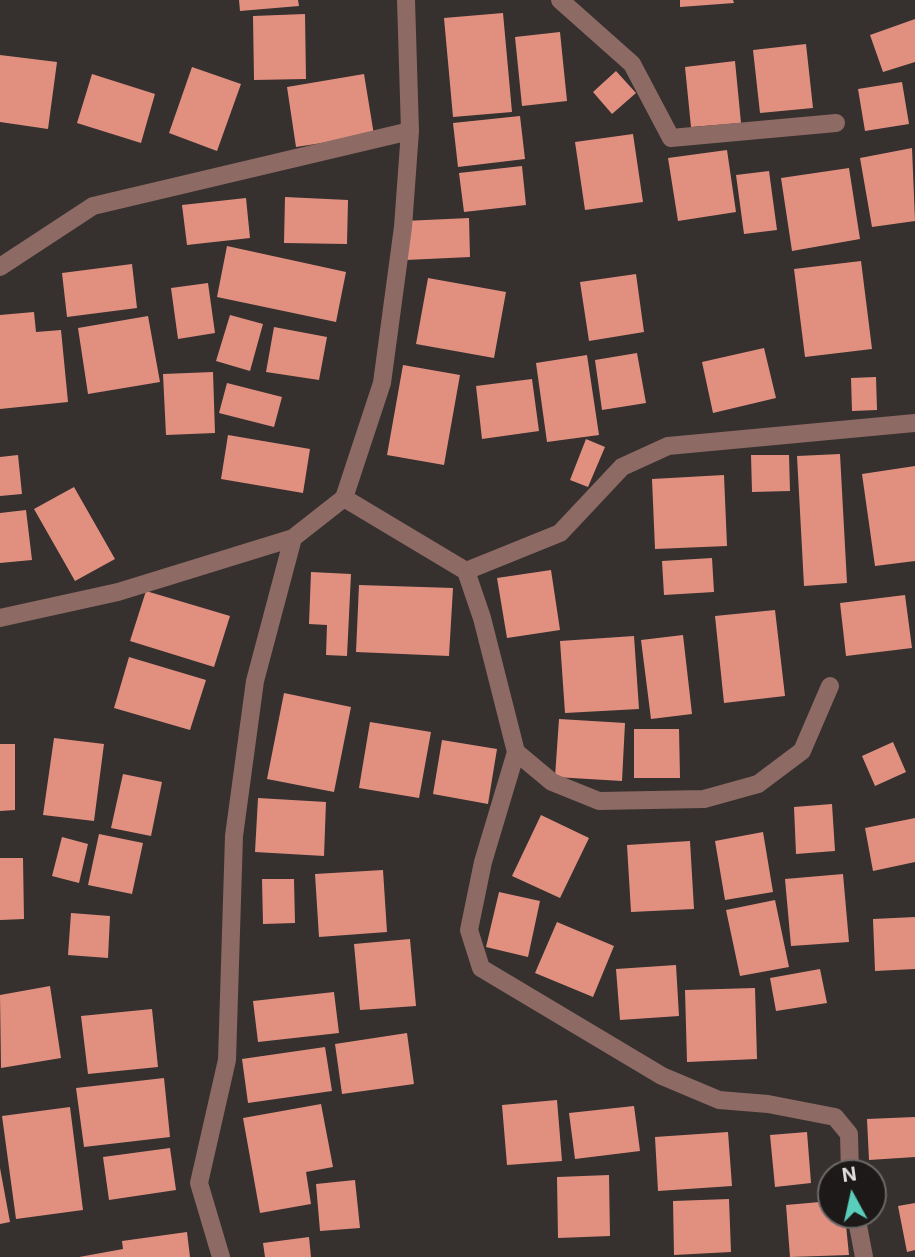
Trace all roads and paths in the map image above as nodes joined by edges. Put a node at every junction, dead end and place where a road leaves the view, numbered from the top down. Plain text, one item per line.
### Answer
1 (406, 0) edge
2 (560, 0) edge
3 (836, 123) dead end
4 (410, 131) junction
5 (0, 267) edge
6 (915, 423) edge
7 (344, 498) junction
8 (293, 538) junction
9 (466, 571) junction
10 (0, 618) edge
11 (830, 686) dead end
12 (516, 752) junction
13 (850, 1159) edge
14 (859, 1229) edge
15 (221, 1257) edge
16 (864, 1257) edge

1 - 4 street
2 - 3 street
4 - 5 street
4 - 7 street
6 - 9 street
7 - 8 street
7 - 9 street
8 - 10 street
8 - 15 street
9 - 12 street
11 - 12 street
12 - 13 street
14 - 16 street

